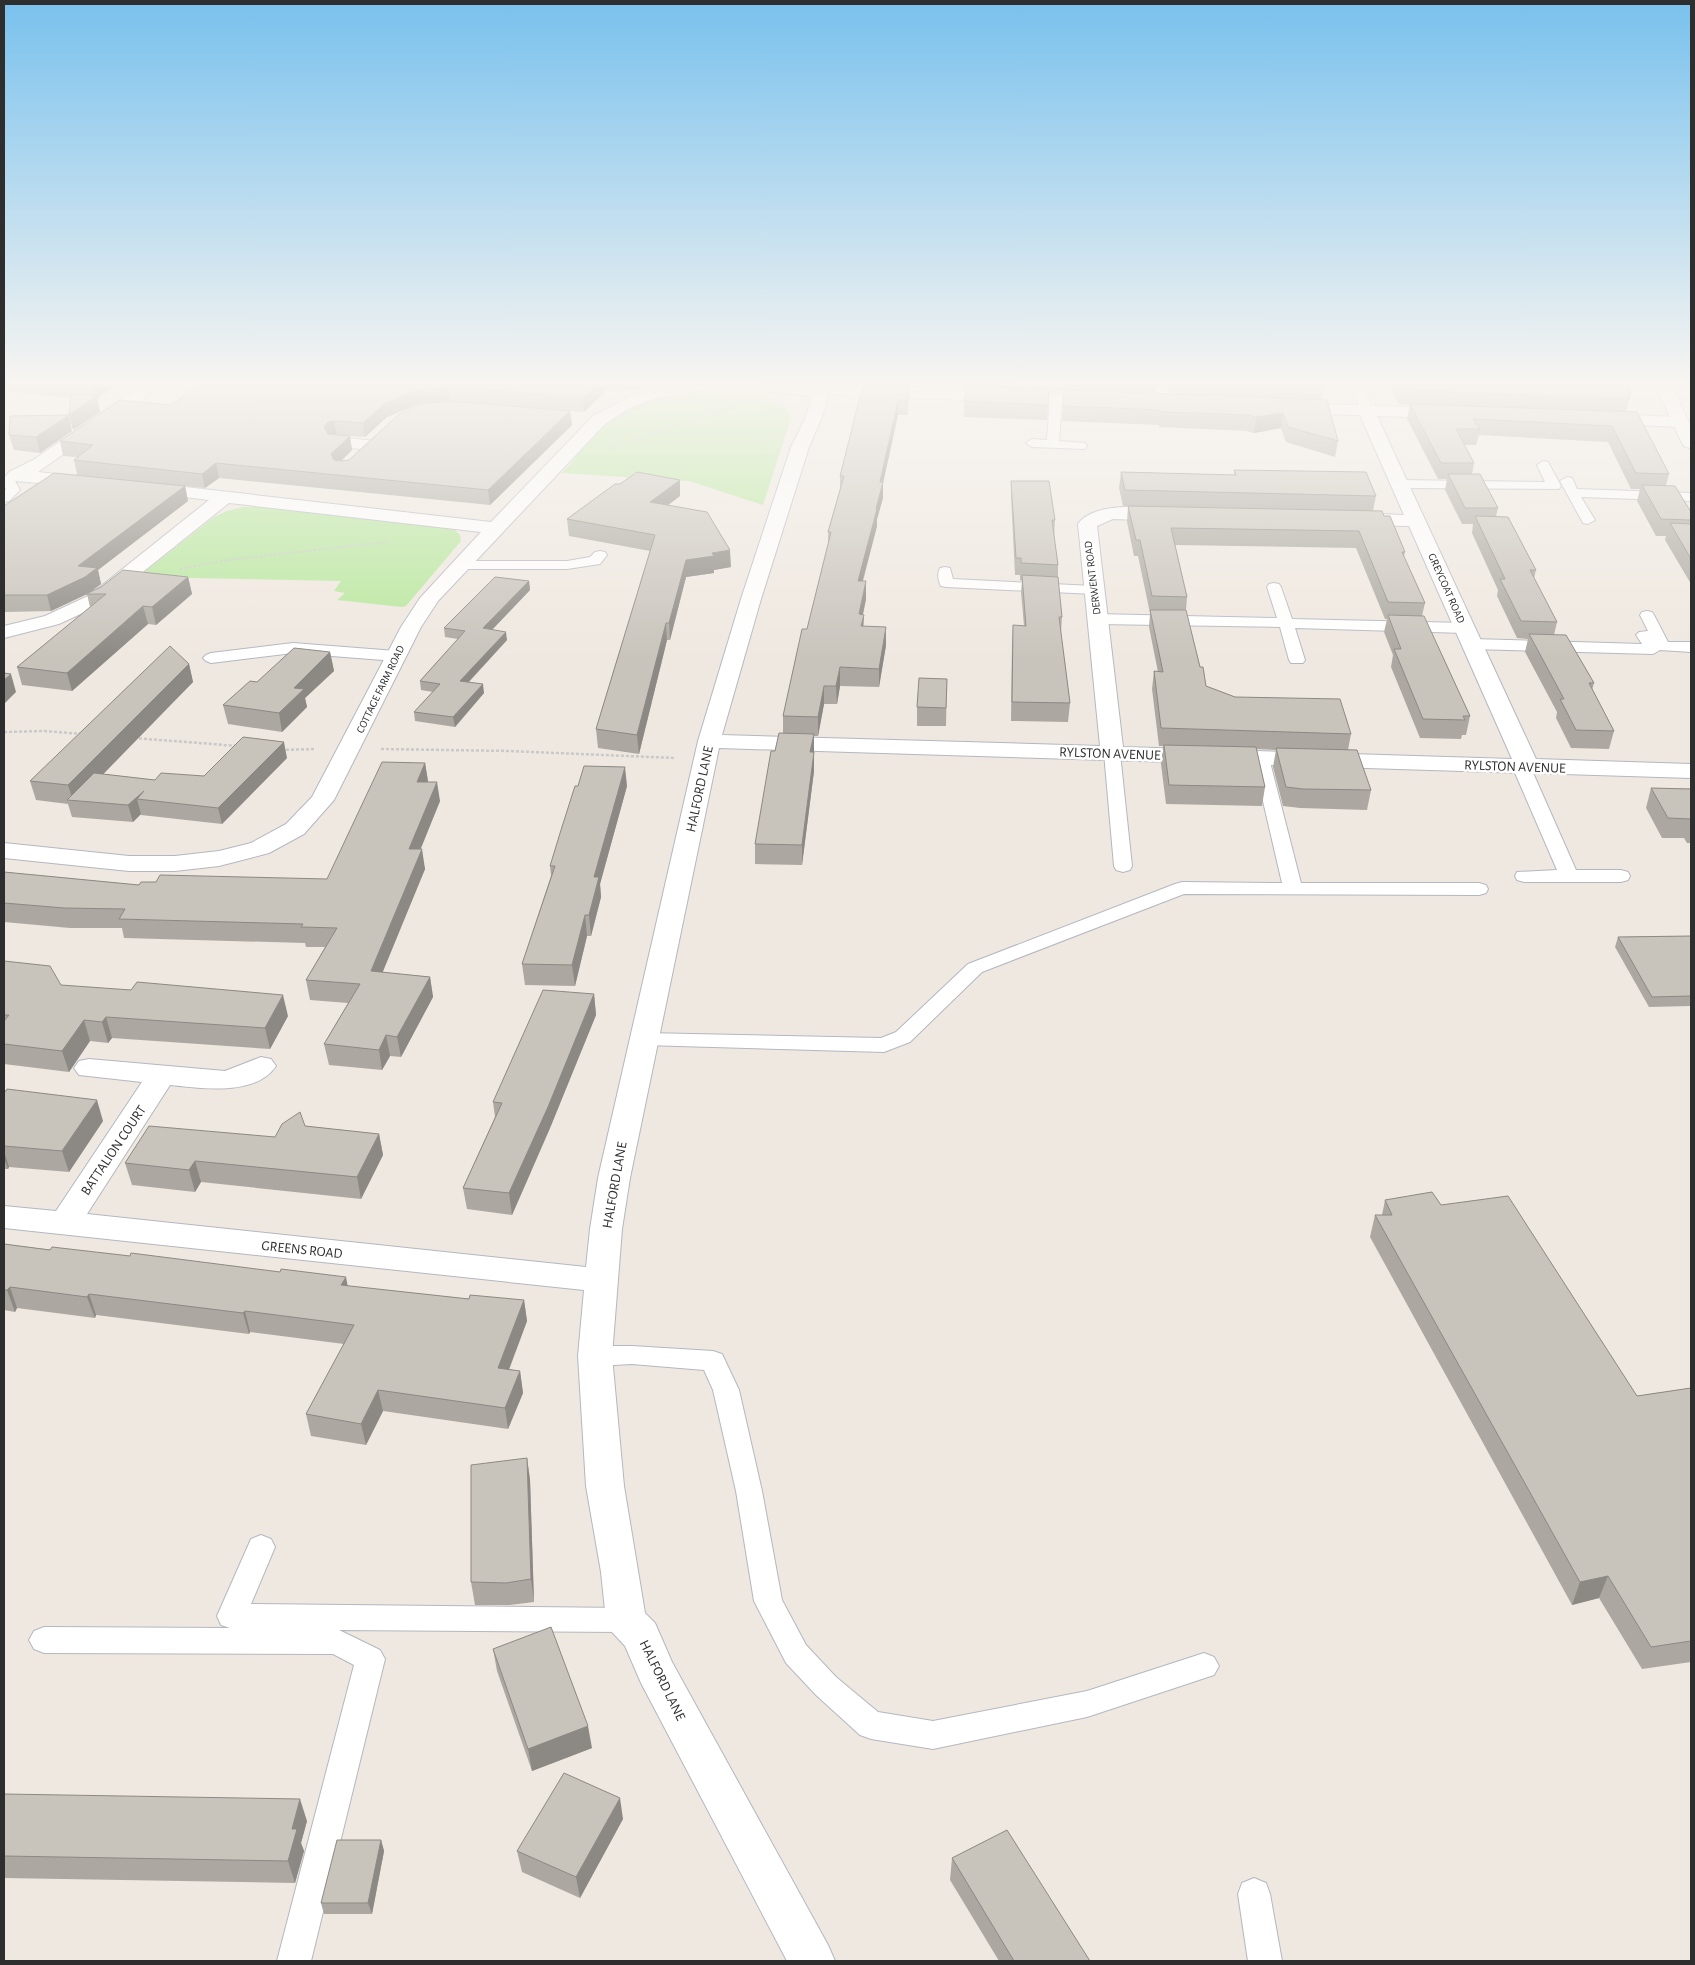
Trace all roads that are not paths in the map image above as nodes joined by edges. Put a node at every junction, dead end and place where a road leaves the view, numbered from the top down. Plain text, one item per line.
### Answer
1 (11, 477) edge
2 (540, 477) edge
3 (790, 477) edge
4 (1397, 477) edge
5 (1549, 477) edge
6 (98, 483) edge
7 (1400, 484) junction
8 (137, 487) edge
9 (226, 496) junction
10 (1691, 497) edge
11 (4, 498) edge
12 (1180, 515) edge
13 (1338, 519) edge
14 (1588, 520) dead end
15 (1417, 521) junction
16 (497, 528) junction
17 (600, 555) dead end
18 (460, 565) junction
19 (945, 584) dead end
20 (1274, 587) dead end
21 (1094, 590) junction
22 (1647, 615) dead end
23 (1097, 619) junction
24 (1286, 623) junction
25 (4, 632) edge
26 (1644, 635) dead end
27 (1469, 636) junction
28 (4, 641) edge
29 (1691, 646) edge
30 (1662, 654) junction
31 (396, 656) junction
32 (211, 658) dead end
33 (1297, 660) dead end
34 (709, 741) junction
35 (1112, 753) junction
36 (1260, 758) junction
37 (1524, 766) junction
38 (1691, 771) edge
39 (4, 851) edge
40 (1123, 866) dead end
41 (1524, 876) dead end
42 (1569, 876) junction
43 (1621, 876) dead end
44 (1293, 888) junction
45 (1479, 889) dead end
46 (644, 1039) junction
47 (261, 1066) dead end
48 (89, 1068) dead end
49 (162, 1075) junction
50 (4, 1217) edge
51 (64, 1224) junction
52 (600, 1280) junction
53 (595, 1356) junction
54 (261, 1548) dead end
55 (626, 1620) junction
56 (44, 1640) dead end
57 (1204, 1666) dead end
58 (1254, 1894) dead end
59 (294, 1961) edge
60 (812, 1961) edge
61 (1265, 1961) edge

1 - 6 street
1 - 11 lane
2 - 16 street, COTTAGE FARM ROAD
3 - 34 street, HALFORD LANE
4 - 7 street, GREYCOAT ROAD
5 - 7 lane
7 - 15 street, GREYCOAT ROAD
8 - 9 street
9 - 16 street
9 - 25 street
10 - 14 lane
12 - 21 street, DERWENT ROAD
13 - 15 street
15 - 27 street, GREYCOAT ROAD
16 - 18 street, COTTAGE FARM ROAD
17 - 18 lane
18 - 31 street, COTTAGE FARM ROAD
19 - 21 lane
20 - 24 lane
21 - 23 street, DERWENT ROAD
22 - 30 lane
23 - 24 lane
23 - 35 street, DERWENT ROAD
24 - 27 lane
24 - 33 lane
25 - 28 lane
26 - 30 lane
27 - 30 lane
27 - 37 street, GREYCOAT ROAD
29 - 30 lane
31 - 32 lane
31 - 39 street, COTTAGE FARM ROAD
34 - 35 street, RYLSTON AVENUE
34 - 46 street, HALFORD LANE
35 - 36 street, RYLSTON AVENUE
35 - 40 lane
36 - 37 street, RYLSTON AVENUE
36 - 44 lane
37 - 38 street, RYLSTON AVENUE
37 - 42 lane
41 - 42 lane
42 - 43 lane
44 - 45 lane
44 - 46 lane
46 - 52 street, HALFORD LANE
47 - 49 street
48 - 49 street
49 - 51 street, BATTALION COURT
50 - 51 street, GREENS ROAD
51 - 52 street, GREENS ROAD
52 - 53 street, HALFORD LANE
53 - 55 street, HALFORD LANE
53 - 57 lane
54 - 55 lane
55 - 60 street, HALFORD LANE
56 - 59 lane
58 - 61 lane

